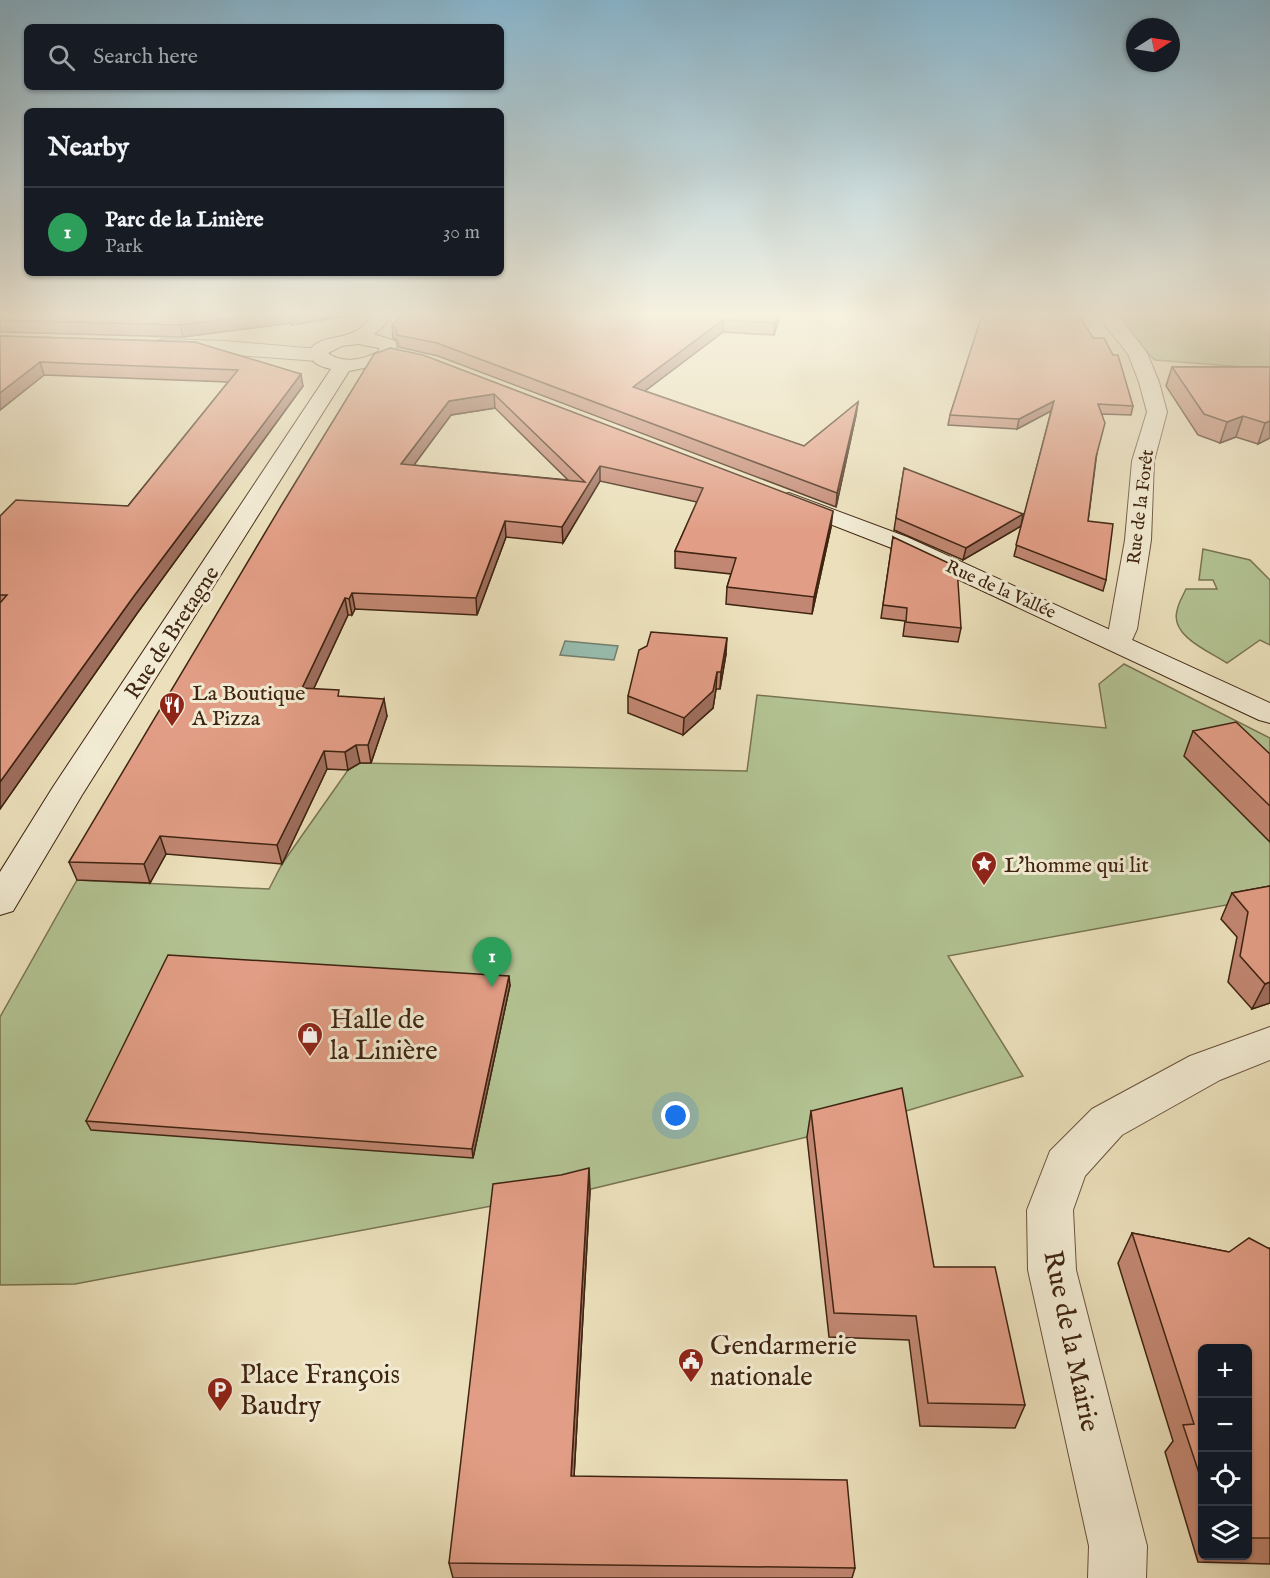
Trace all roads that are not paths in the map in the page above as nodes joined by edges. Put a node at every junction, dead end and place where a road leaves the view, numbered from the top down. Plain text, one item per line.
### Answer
1 (312, 386) edge
2 (1156, 386) edge
3 (772, 493) edge
4 (1118, 643) junction
5 (1270, 714) edge
6 (0, 902) edge
7 (1270, 1043) edge
8 (1118, 1578) edge

1 - 6 street, Rue de Bretagne
2 - 4 street, Rue de la Forêt
3 - 4 street, Rue de la Vallée
4 - 5 street, Rue de la Vallée
7 - 8 street, Rue de la Mairie

